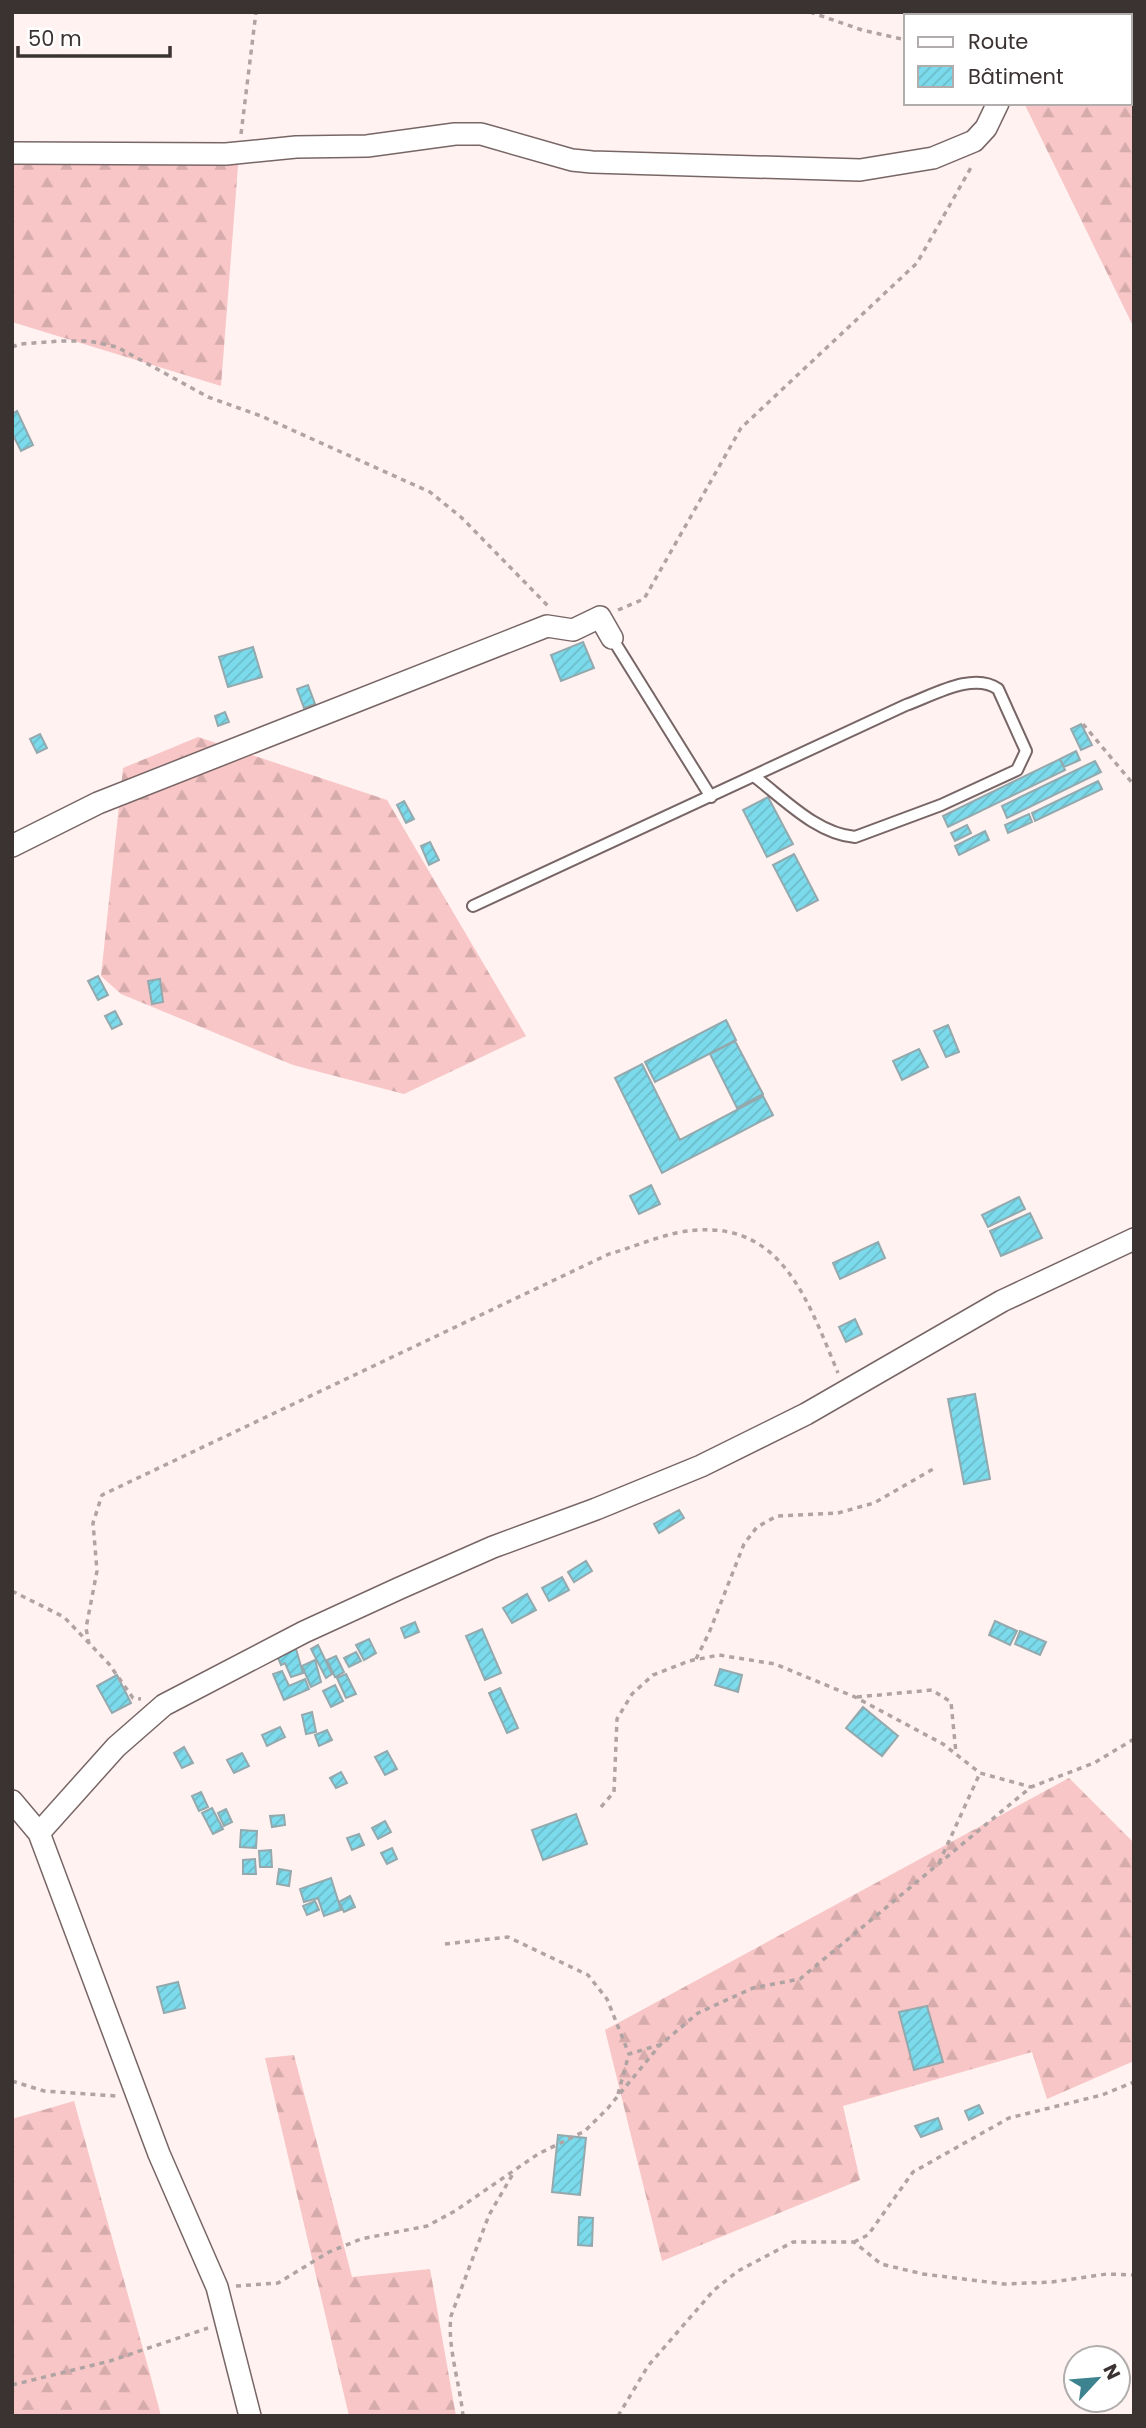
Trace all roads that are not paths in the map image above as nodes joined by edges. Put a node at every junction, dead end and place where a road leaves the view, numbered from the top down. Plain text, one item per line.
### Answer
1 (997, 105) edge
2 (12, 153) edge
3 (611, 638) joint
4 (755, 776) junction
5 (711, 797) junction
6 (12, 846) edge
7 (472, 906) dead end
8 (1134, 1239) edge
9 (12, 1801) edge
10 (39, 1833) junction
11 (250, 2416) edge

1 - 2 street
3 - 5 lane
3 - 6 street
4 - 4 lane
4 - 5 lane
5 - 7 lane
8 - 10 street
9 - 10 street
10 - 11 street

